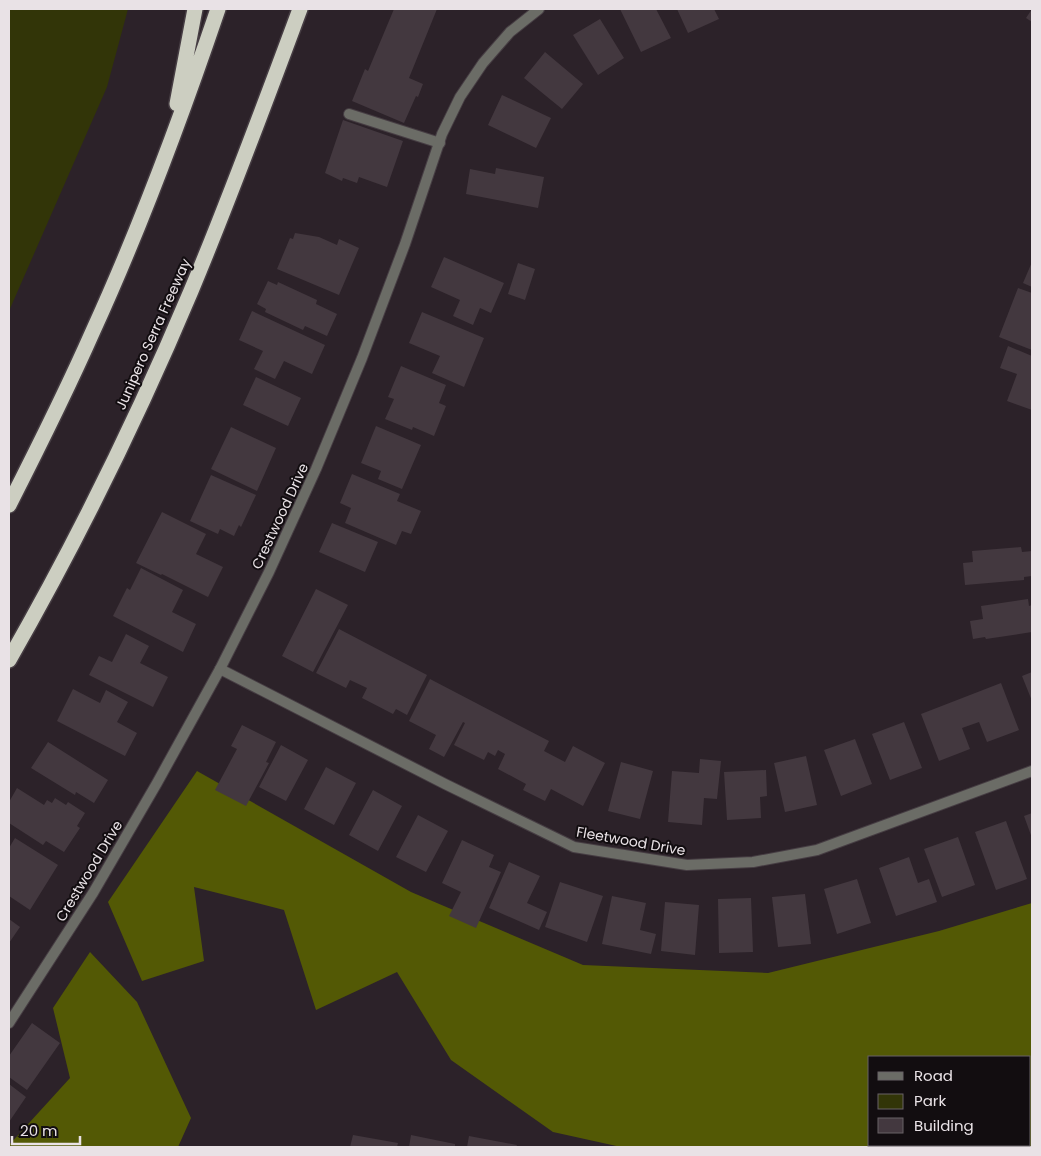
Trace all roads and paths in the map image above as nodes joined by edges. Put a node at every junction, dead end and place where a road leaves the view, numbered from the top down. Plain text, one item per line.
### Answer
1 (195, 9) edge
2 (218, 9) edge
3 (300, 9) edge
4 (539, 9) edge
5 (349, 114) dead end
6 (440, 143) junction
7 (170, 145) junction
8 (9, 505) edge
9 (9, 660) edge
10 (220, 669) junction
11 (1032, 771) edge
12 (9, 1023) edge

1 - 7 highway
2 - 7 highway
3 - 9 highway, Junipero Serra Freeway
4 - 6 street, Crestwood Drive
5 - 6 street
6 - 10 street, Crestwood Drive
7 - 8 highway
10 - 11 street, Fleetwood Drive
10 - 12 street, Crestwood Drive

